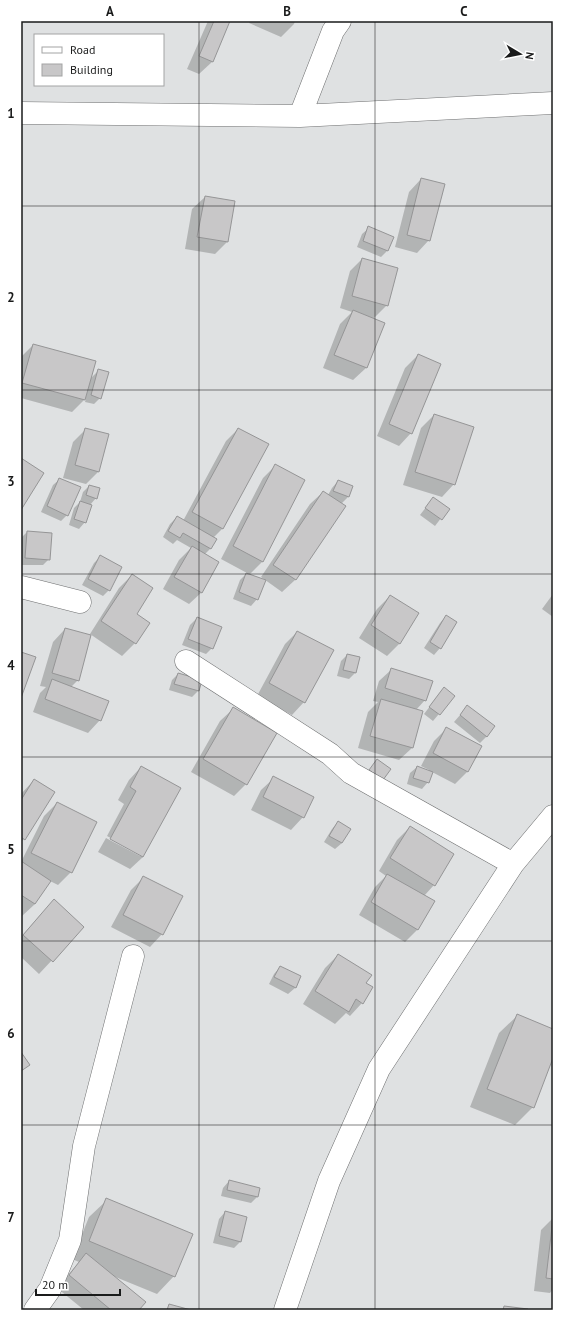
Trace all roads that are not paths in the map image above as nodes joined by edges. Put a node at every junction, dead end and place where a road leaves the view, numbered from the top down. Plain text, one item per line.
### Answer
1 (340, 21) edge
2 (553, 103) edge
3 (21, 113) edge
4 (300, 116) junction
5 (21, 587) edge
6 (80, 602) dead end
7 (186, 661) dead end
8 (553, 816) edge
9 (513, 864) junction
10 (133, 956) dead end
11 (35, 1310) edge
12 (285, 1310) edge

1 - 4 street
2 - 4 street
3 - 4 street
5 - 6 street
7 - 9 street
8 - 9 street
9 - 12 street
10 - 11 street

